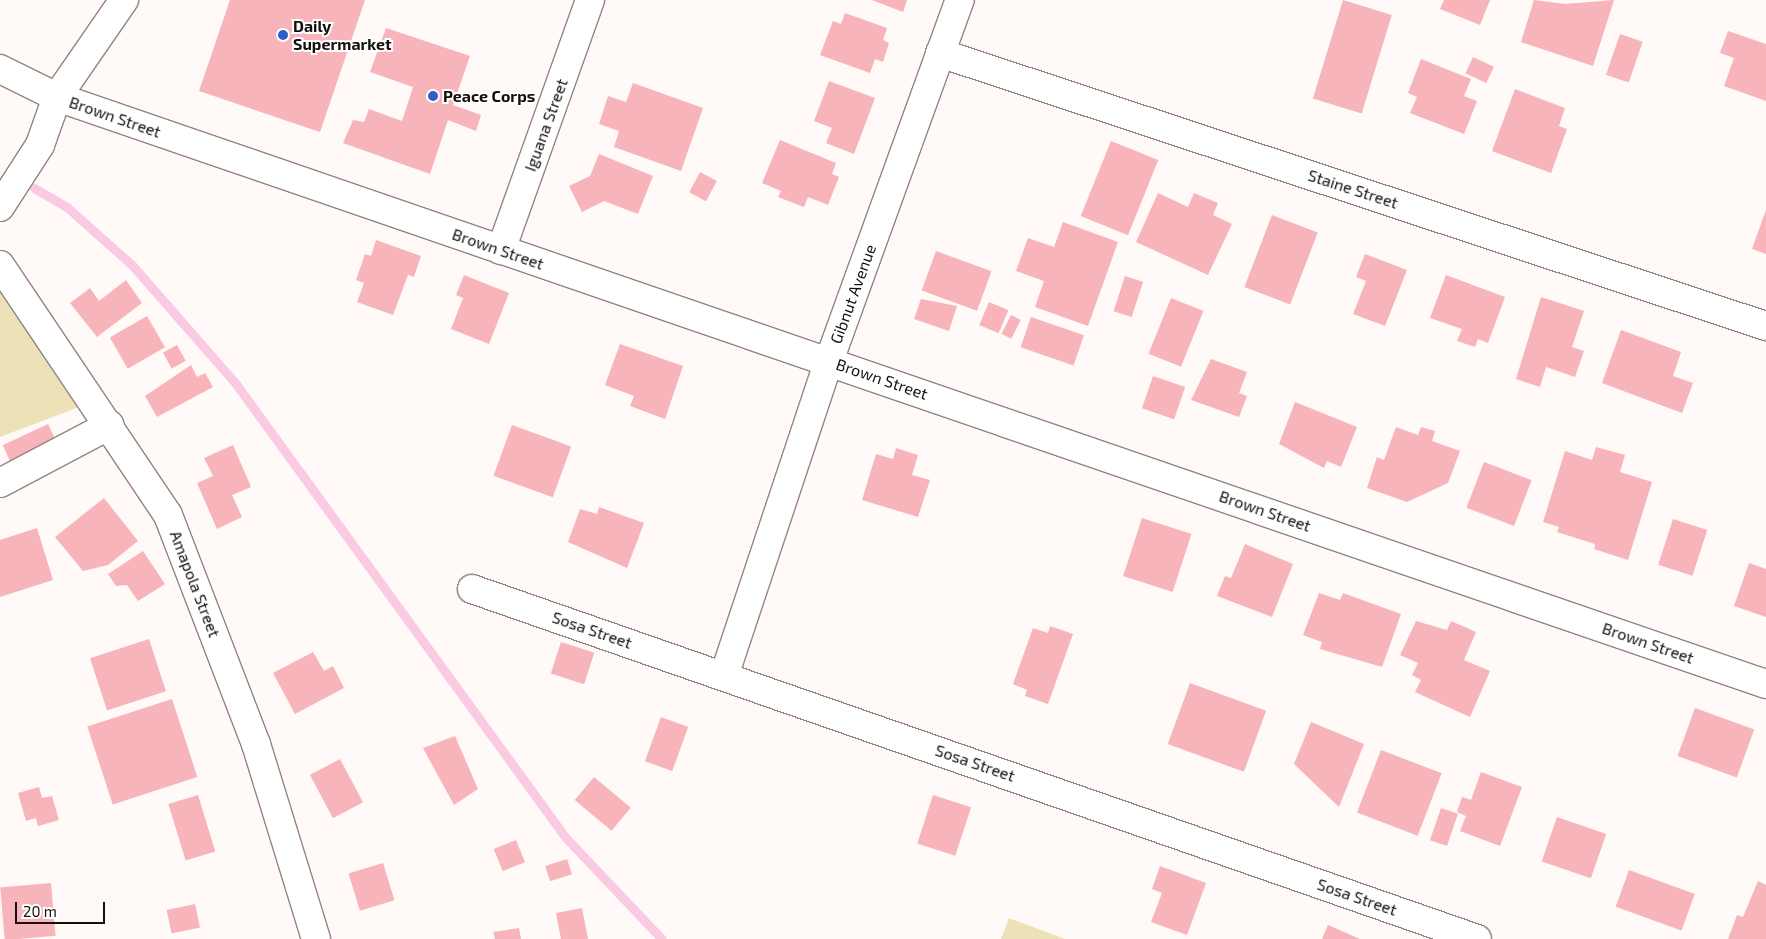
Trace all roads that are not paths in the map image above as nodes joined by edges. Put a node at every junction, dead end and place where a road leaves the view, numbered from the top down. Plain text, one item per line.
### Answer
1 (124, 0) edge
2 (590, 0) edge
3 (960, 0) edge
4 (940, 53) junction
5 (0, 69) edge
6 (57, 97) junction
7 (0, 208) edge
8 (501, 250) junction
9 (0, 265) edge
10 (1766, 326) edge
11 (829, 361) junction
12 (110, 425) junction
13 (0, 483) edge
14 (472, 589) dead end
15 (724, 676) junction
16 (1766, 684) edge
17 (316, 939) edge
18 (1477, 939) edge

1 - 6 street
2 - 8 street, Iguana Street
3 - 4 street, Gibnut Avenue
4 - 10 street, Staine Street
4 - 11 street, Gibnut Avenue
5 - 6 street, Brown Street
6 - 7 street
6 - 8 street, Brown Street
8 - 11 street, Brown Street
9 - 12 street, Amapola Street
11 - 15 street, Gibnut Avenue
11 - 16 street, Brown Street
12 - 13 street
12 - 17 street, Amapola Street
14 - 15 street, Sosa Street
15 - 18 street, Sosa Street

